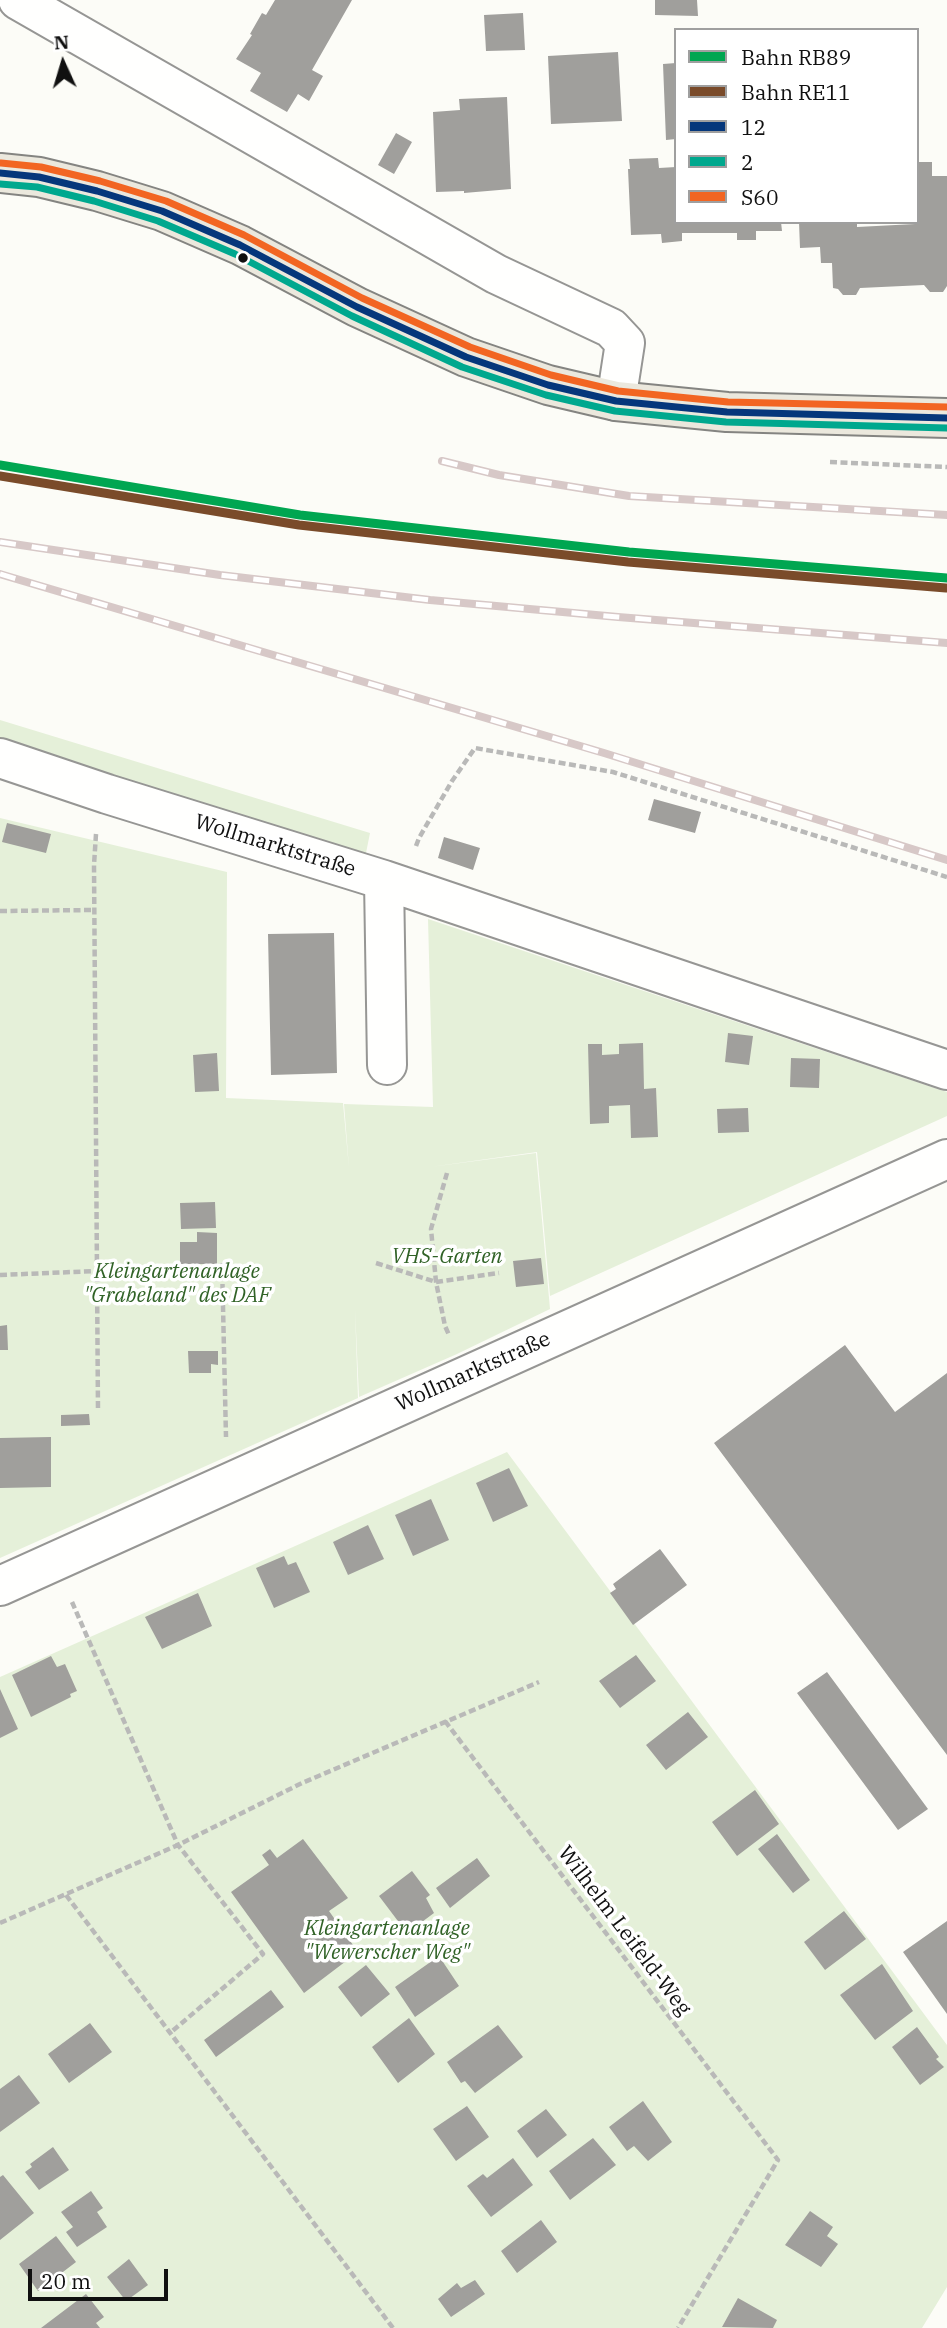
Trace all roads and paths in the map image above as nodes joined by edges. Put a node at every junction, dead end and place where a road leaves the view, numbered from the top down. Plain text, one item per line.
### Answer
1 (18, 0) edge
2 (0, 173) edge
3 (616, 401) junction
4 (947, 418) edge
5 (0, 758) edge
6 (107, 794) junction
7 (419, 838) dead end
8 (947, 877) edge
9 (384, 880) junction
10 (94, 909) junction
11 (0, 911) edge
12 (387, 1065) dead end
13 (947, 1070) edge
14 (947, 1159) edge
15 (447, 1174) dead end
16 (222, 1263) dead end
17 (376, 1263) dead end
18 (97, 1271) junction
19 (499, 1273) dead end
20 (0, 1275) edge
21 (436, 1282) junction
22 (466, 1375) junction
23 (98, 1410) dead end
24 (227, 1484) junction
25 (0, 1586) edge
26 (87, 1637) dead end
27 (538, 1682) dead end
28 (444, 1721) junction
29 (178, 1845) junction
30 (66, 1895) junction
31 (0, 1923) edge
32 (170, 2033) junction
33 (393, 2328) edge
34 (678, 2328) edge

1 - 3 street
2 - 3 main road
3 - 4 main road
5 - 6 street, Wollmarktstraße
6 - 9 street, Wollmarktstraße
6 - 10 path
7 - 8 path
9 - 12 street
9 - 13 street, Wollmarktstraße
10 - 11 path
10 - 18 path
14 - 22 street, Wollmarktstraße
15 - 21 path
16 - 24 path
17 - 21 path
18 - 20 path
18 - 23 path
19 - 21 path
21 - 22 path
22 - 24 street, Wollmarktstraße
24 - 25 street, Wollmarktstraße
26 - 29 path
27 - 28 path
28 - 29 path
28 - 34 path, Wilhelm Leifeld-Weg
29 - 30 path
29 - 32 path
30 - 31 path
30 - 32 path
32 - 33 path

